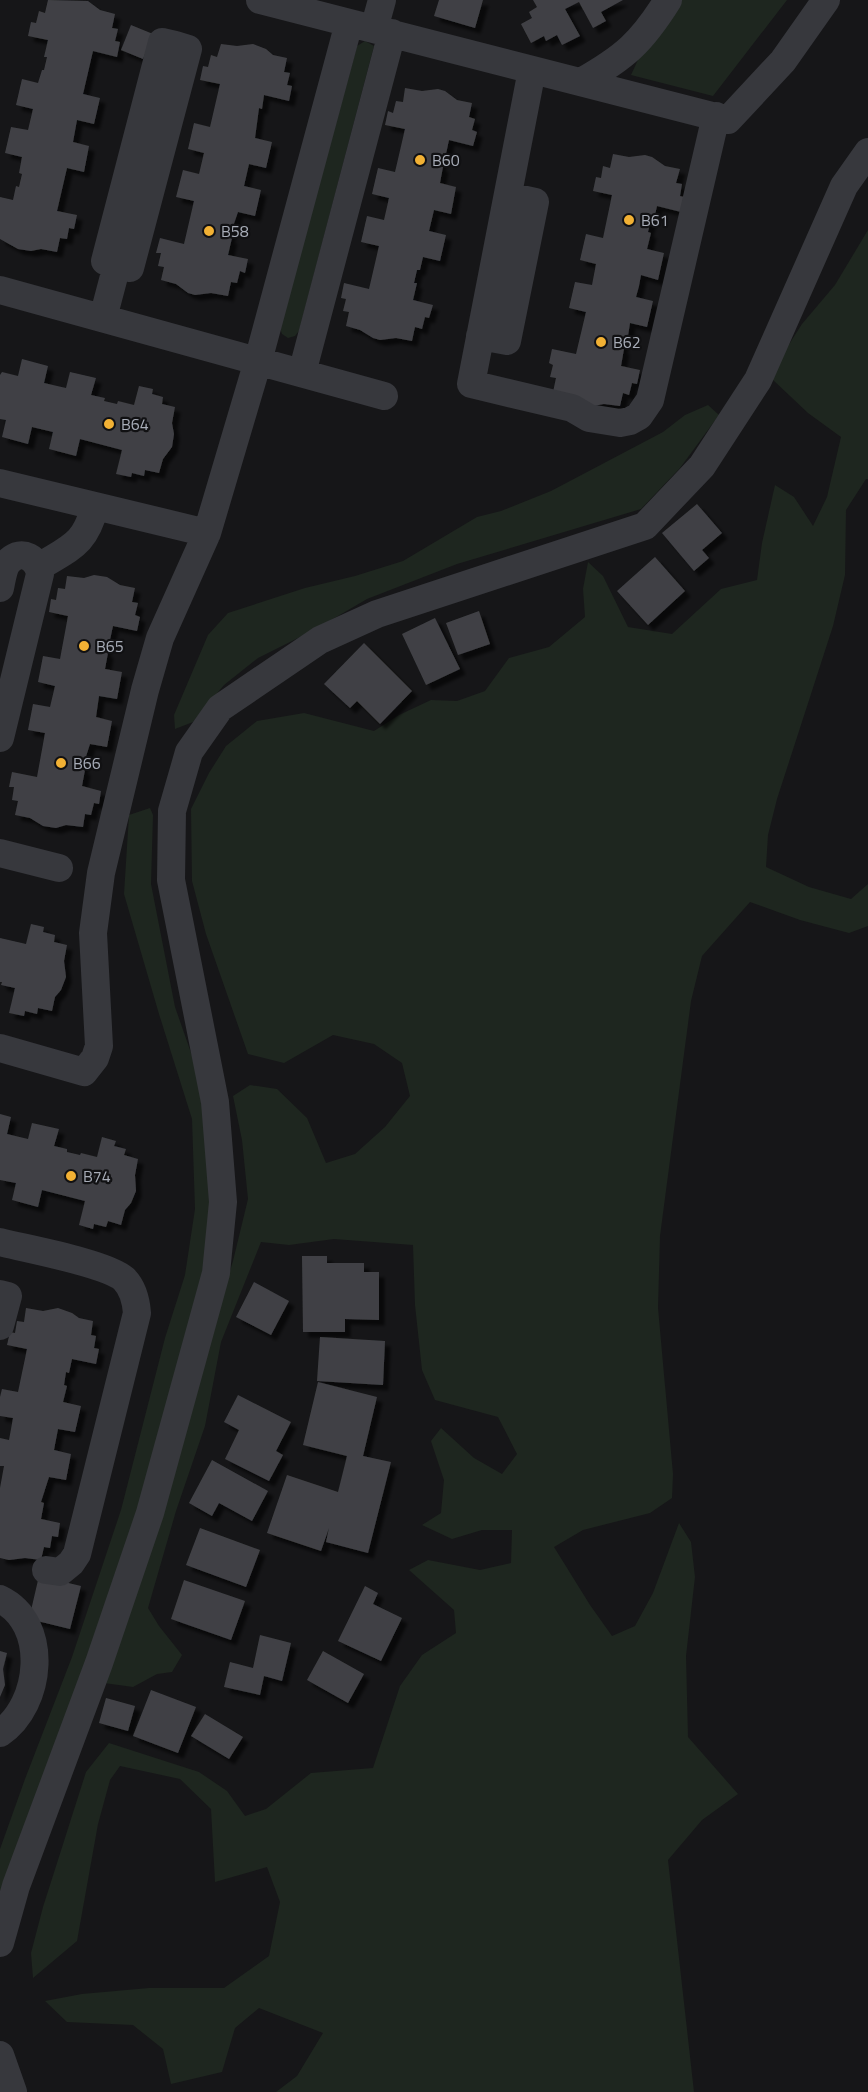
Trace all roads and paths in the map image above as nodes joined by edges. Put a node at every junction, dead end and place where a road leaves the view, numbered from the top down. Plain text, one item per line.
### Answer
1 (260, 0) edge
2 (382, 0) edge
3 (668, 0) edge
4 (826, 0) edge
5 (372, 28) junction
6 (175, 45) dead end
7 (532, 70) junction
8 (581, 82) junction
9 (716, 116) junction
10 (868, 152) edge
11 (0, 290) edge
12 (103, 318) junction
13 (258, 361) junction
14 (302, 373) junction
15 (384, 396) dead end
16 (0, 483) edge
17 (95, 506) junction
18 (207, 533) junction
19 (39, 567) junction
20 (0, 588) edge
21 (0, 738) edge
22 (0, 853) edge
23 (59, 868) dead end
24 (0, 1048) edge
25 (0, 1242) edge
26 (0, 1294) edge
27 (0, 1326) edge
28 (46, 1570) dead end
29 (0, 1599) edge
30 (0, 1733) edge
31 (0, 1943) edge
32 (0, 2055) edge
33 (13, 2092) edge

1 - 5 street
2 - 5 street
3 - 8 street
4 - 9 street
5 - 7 street
5 - 13 street
5 - 14 street
6 - 12 street
7 - 8 street
7 - 9 street
8 - 9 street
10 - 31 street
11 - 12 street
12 - 13 street
13 - 14 street
13 - 18 street
14 - 15 street
16 - 17 street
17 - 18 street
17 - 19 street
18 - 24 street
19 - 20 street
19 - 21 street
22 - 23 street
25 - 28 street
26 - 27 street
29 - 30 street
32 - 33 street

